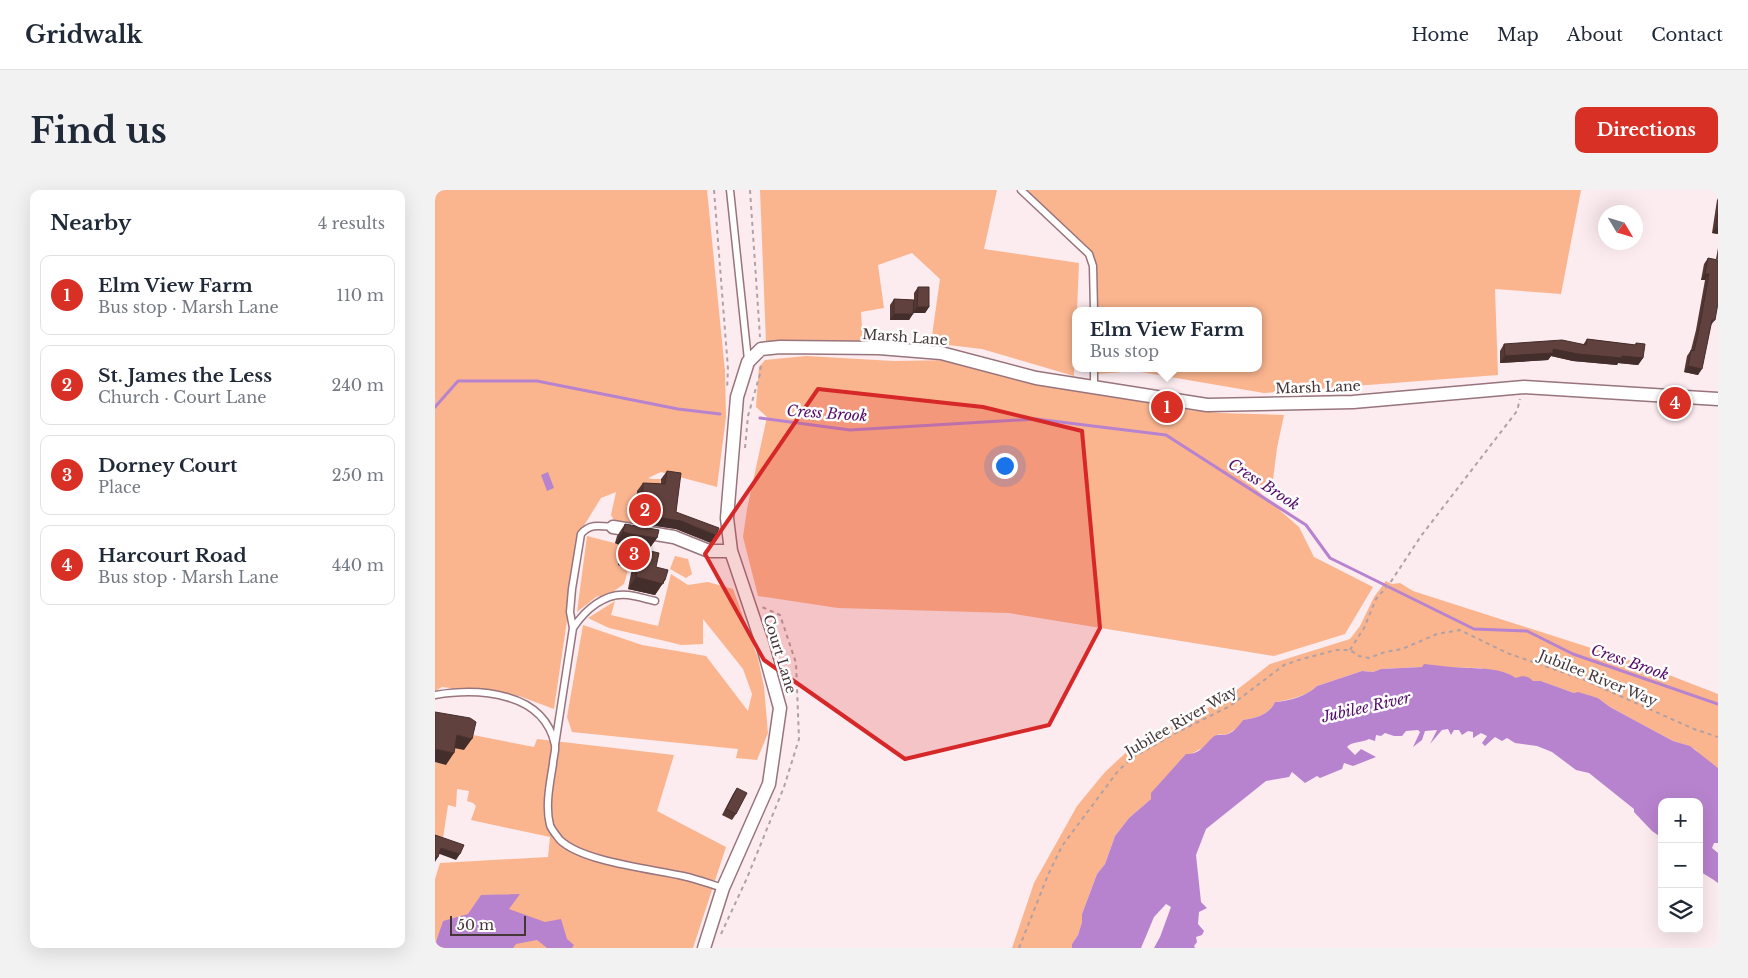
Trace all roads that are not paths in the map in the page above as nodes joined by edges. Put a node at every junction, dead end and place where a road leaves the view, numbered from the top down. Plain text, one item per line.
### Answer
1 (729, 190) edge
2 (1021, 190) edge
3 (1094, 307) edge
4 (749, 362) junction
5 (1094, 372) edge
6 (1094, 387) junction
7 (1718, 399) edge
8 (613, 527) joint
9 (731, 551) junction
10 (655, 601) dead end
11 (573, 628) junction
12 (435, 695) edge
13 (555, 746) junction
14 (723, 888) junction
15 (704, 948) edge

1 - 4 lane
2 - 3 lane
4 - 6 street, Marsh Lane
4 - 9 street, Court Lane
5 - 6 lane
6 - 7 street, Marsh Lane
8 - 9 street
8 - 11 lane
9 - 14 street, Court Lane
10 - 11 lane
11 - 13 lane
12 - 13 lane
13 - 14 lane
14 - 15 street, Court Lane

